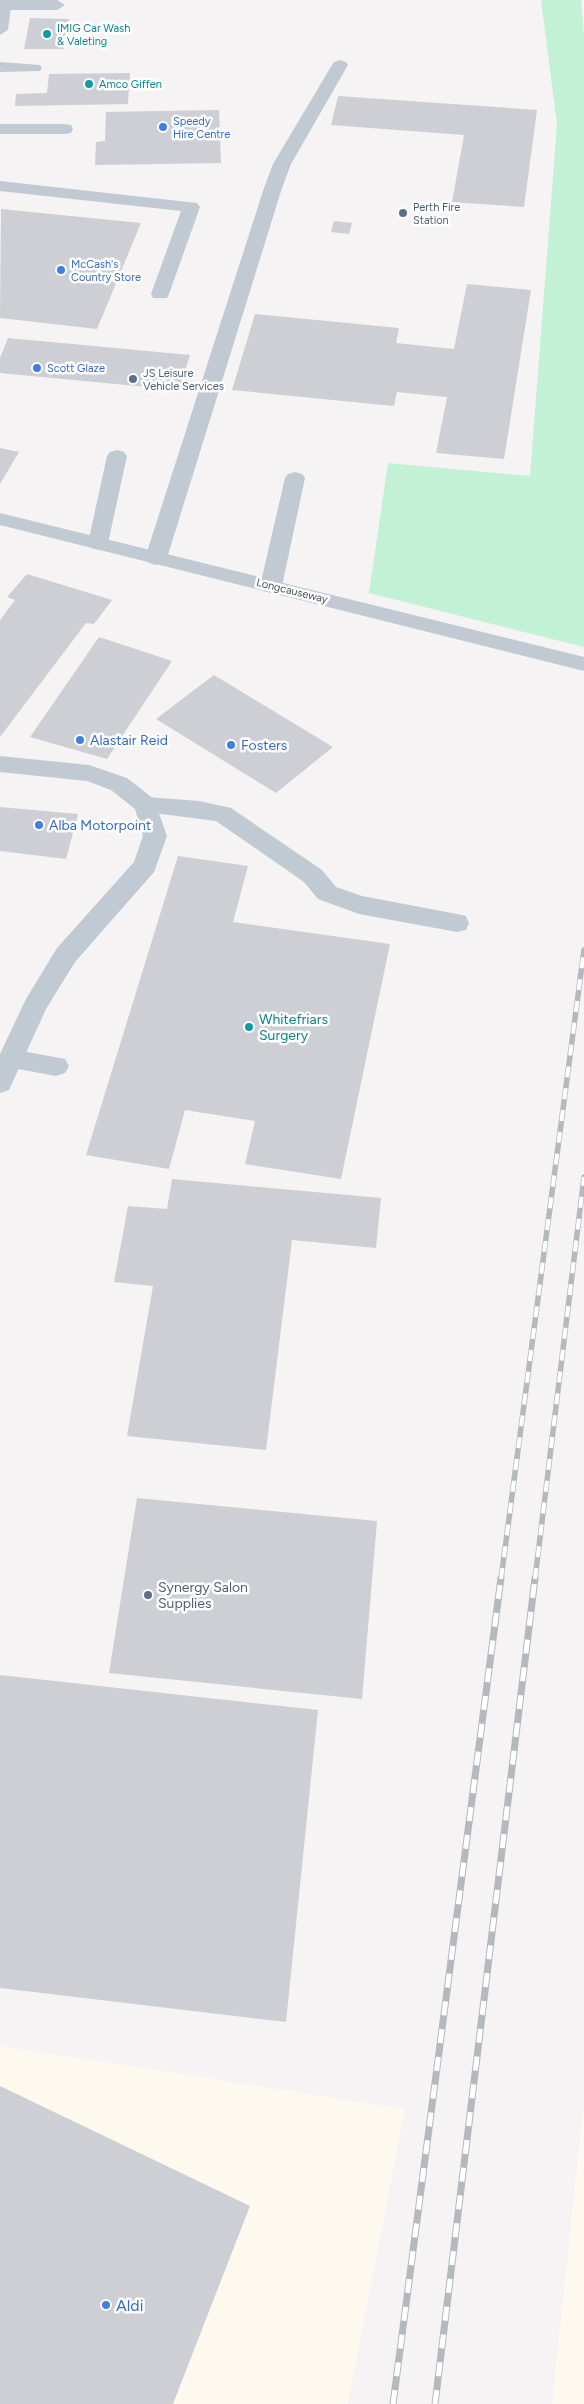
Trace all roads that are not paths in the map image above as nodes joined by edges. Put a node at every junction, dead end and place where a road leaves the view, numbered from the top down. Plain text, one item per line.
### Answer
1 (3, 2) edge
2 (57, 5) dead end
3 (0, 30) edge
4 (340, 65) dead end
5 (0, 68) edge
6 (34, 68) dead end
7 (0, 129) edge
8 (65, 129) dead end
9 (0, 186) edge
10 (160, 294) dead end
11 (117, 456) dead end
12 (295, 478) dead end
13 (0, 519) edge
14 (98, 543) junction
15 (156, 558) junction
16 (271, 586) junction
17 (584, 664) edge
18 (0, 764) edge
19 (146, 805) junction
20 (456, 922) dead end
21 (11, 1059) junction
22 (56, 1066) dead end
23 (0, 1083) edge

1 - 2 street
1 - 3 street
4 - 15 street
5 - 6 street
7 - 8 street
9 - 10 street
11 - 14 street
12 - 16 street
13 - 14 street, Longcauseway
14 - 15 street, Longcauseway
15 - 16 street, Longcauseway
16 - 17 street, Longcauseway
18 - 19 street
19 - 20 street
19 - 21 street
21 - 22 street
21 - 23 street

